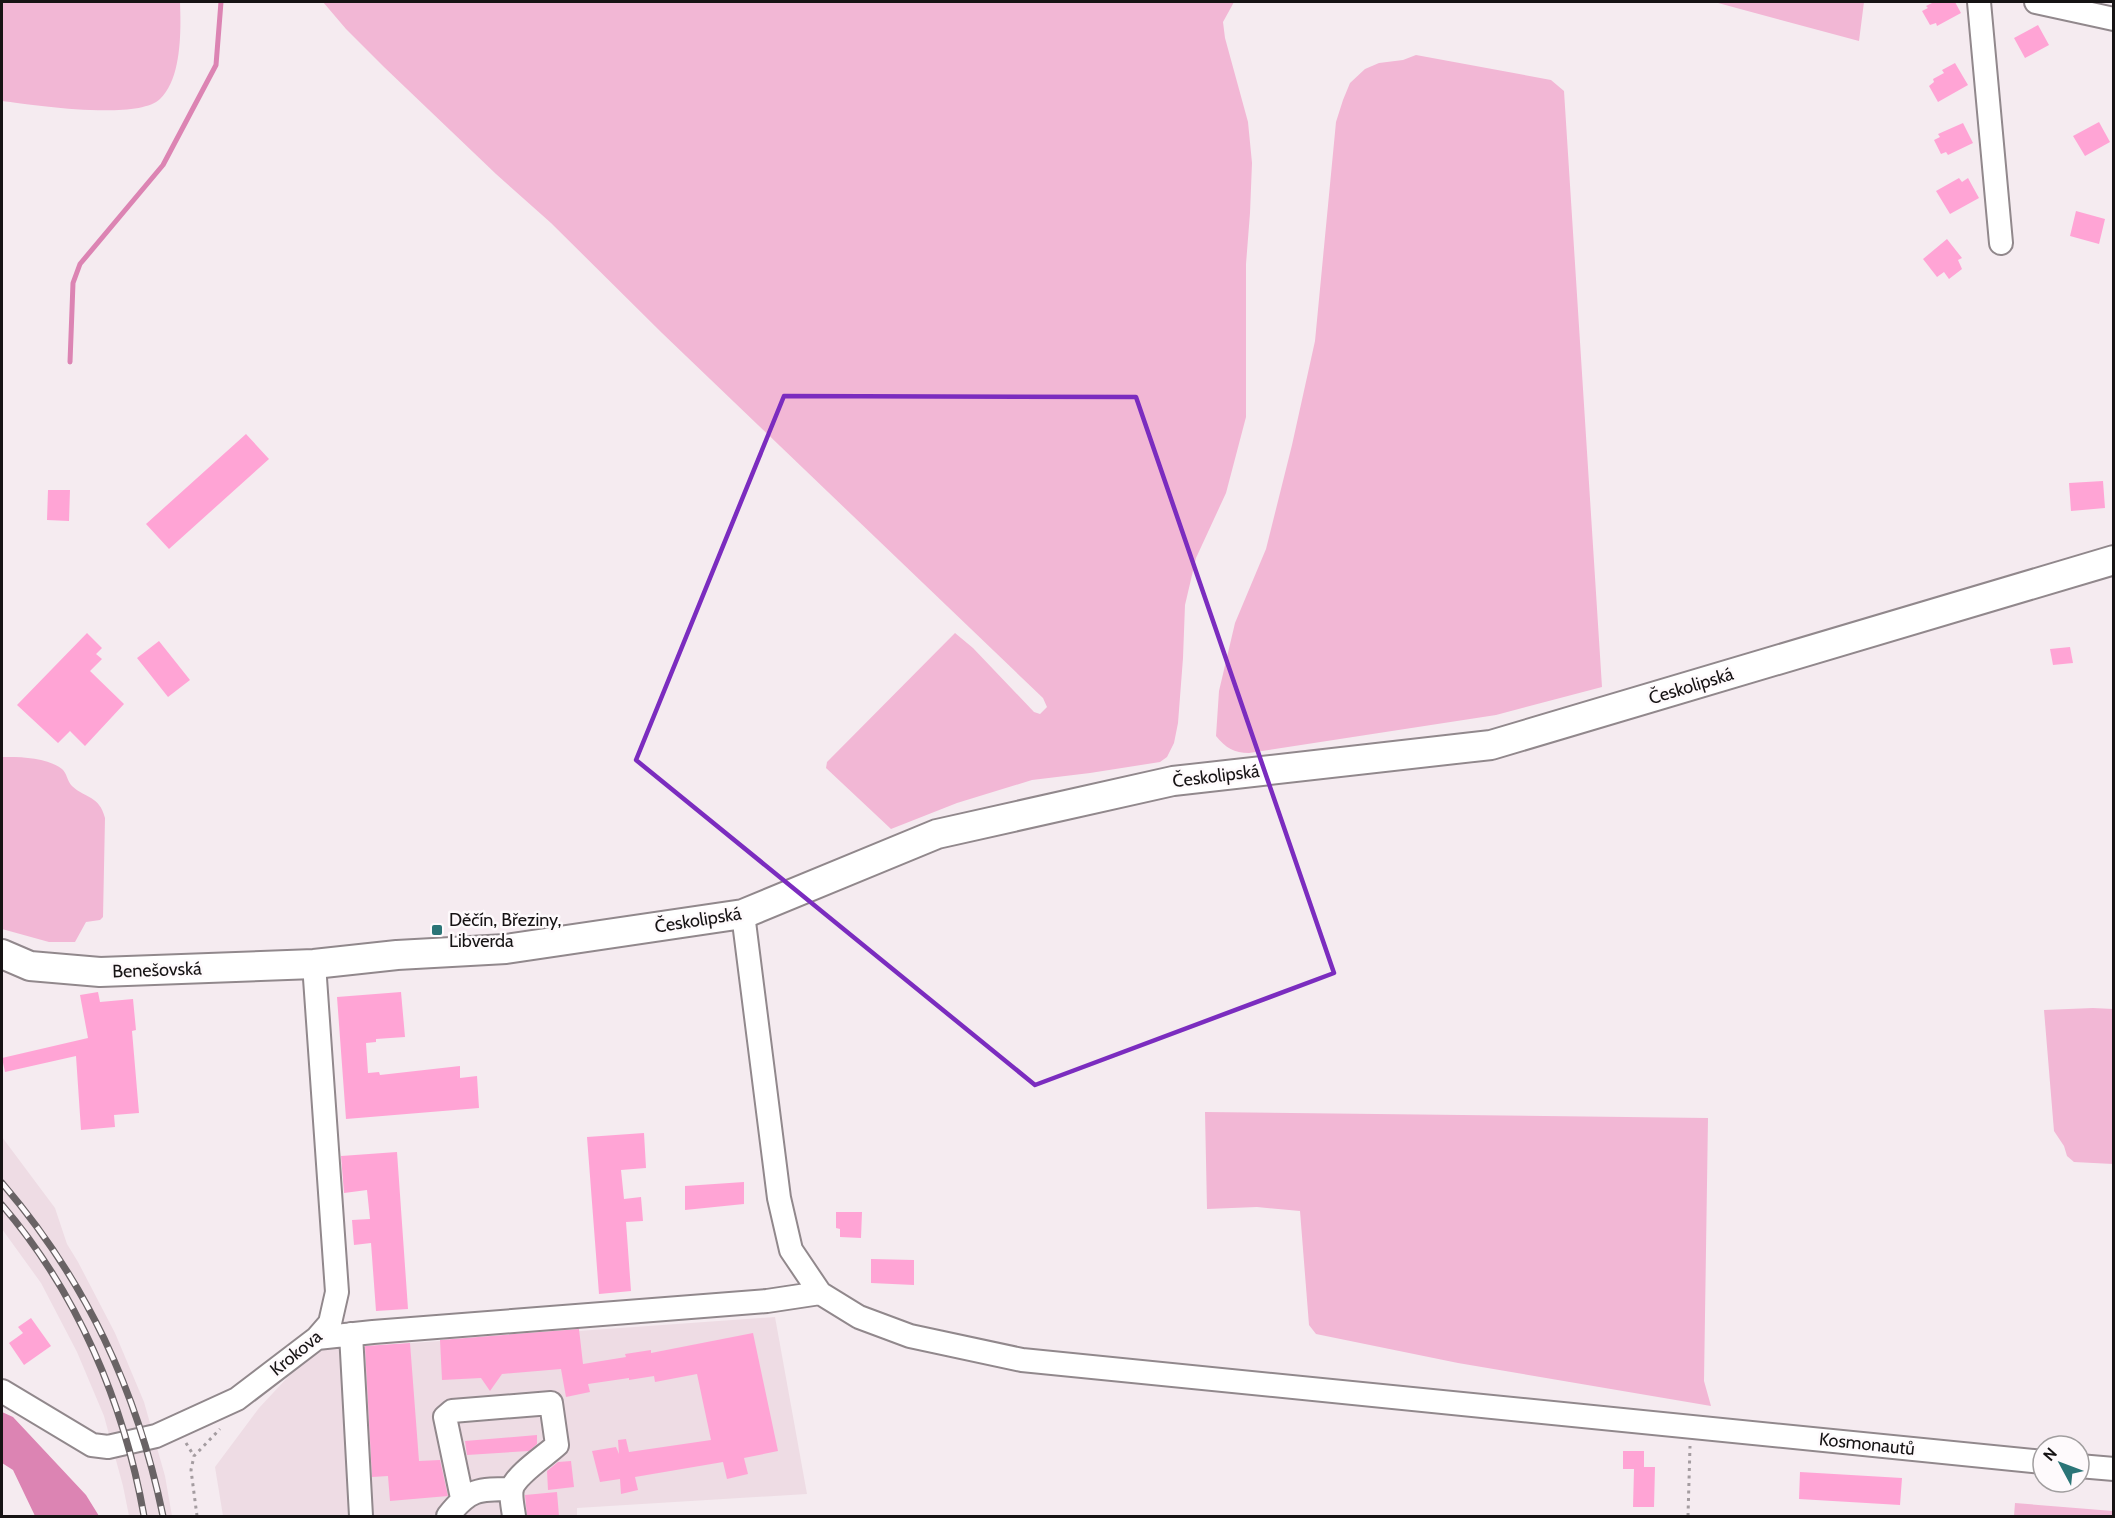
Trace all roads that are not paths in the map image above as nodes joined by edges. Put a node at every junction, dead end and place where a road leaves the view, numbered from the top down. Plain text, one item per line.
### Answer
1 (1979, 2) edge
2 (2036, 2) edge
3 (2114, 19) edge
4 (2001, 243) dead end
5 (2114, 560) edge
6 (743, 914) junction
7 (2, 954) edge
8 (314, 963) junction
9 (820, 1293) junction
10 (351, 1334) junction
11 (317, 1338) junction
12 (2, 1391) edge
13 (2031, 1461) edge
14 (2091, 1467) edge
15 (2114, 1469) edge
16 (512, 1489) junction
17 (462, 1498) junction
18 (361, 1516) edge
19 (448, 1516) edge
20 (514, 1516) edge

1 - 4 street
2 - 3 street
5 - 6 main road, Českolipská
6 - 8 main road, Českolipská
6 - 9 street
7 - 8 main road, Benešovská
8 - 11 street, Krokova
9 - 10 street
9 - 13 street, Kosmonautů
10 - 11 street
10 - 18 street
11 - 12 street, Krokova
14 - 15 street
16 - 17 street
16 - 17 street
16 - 20 street
17 - 19 street

